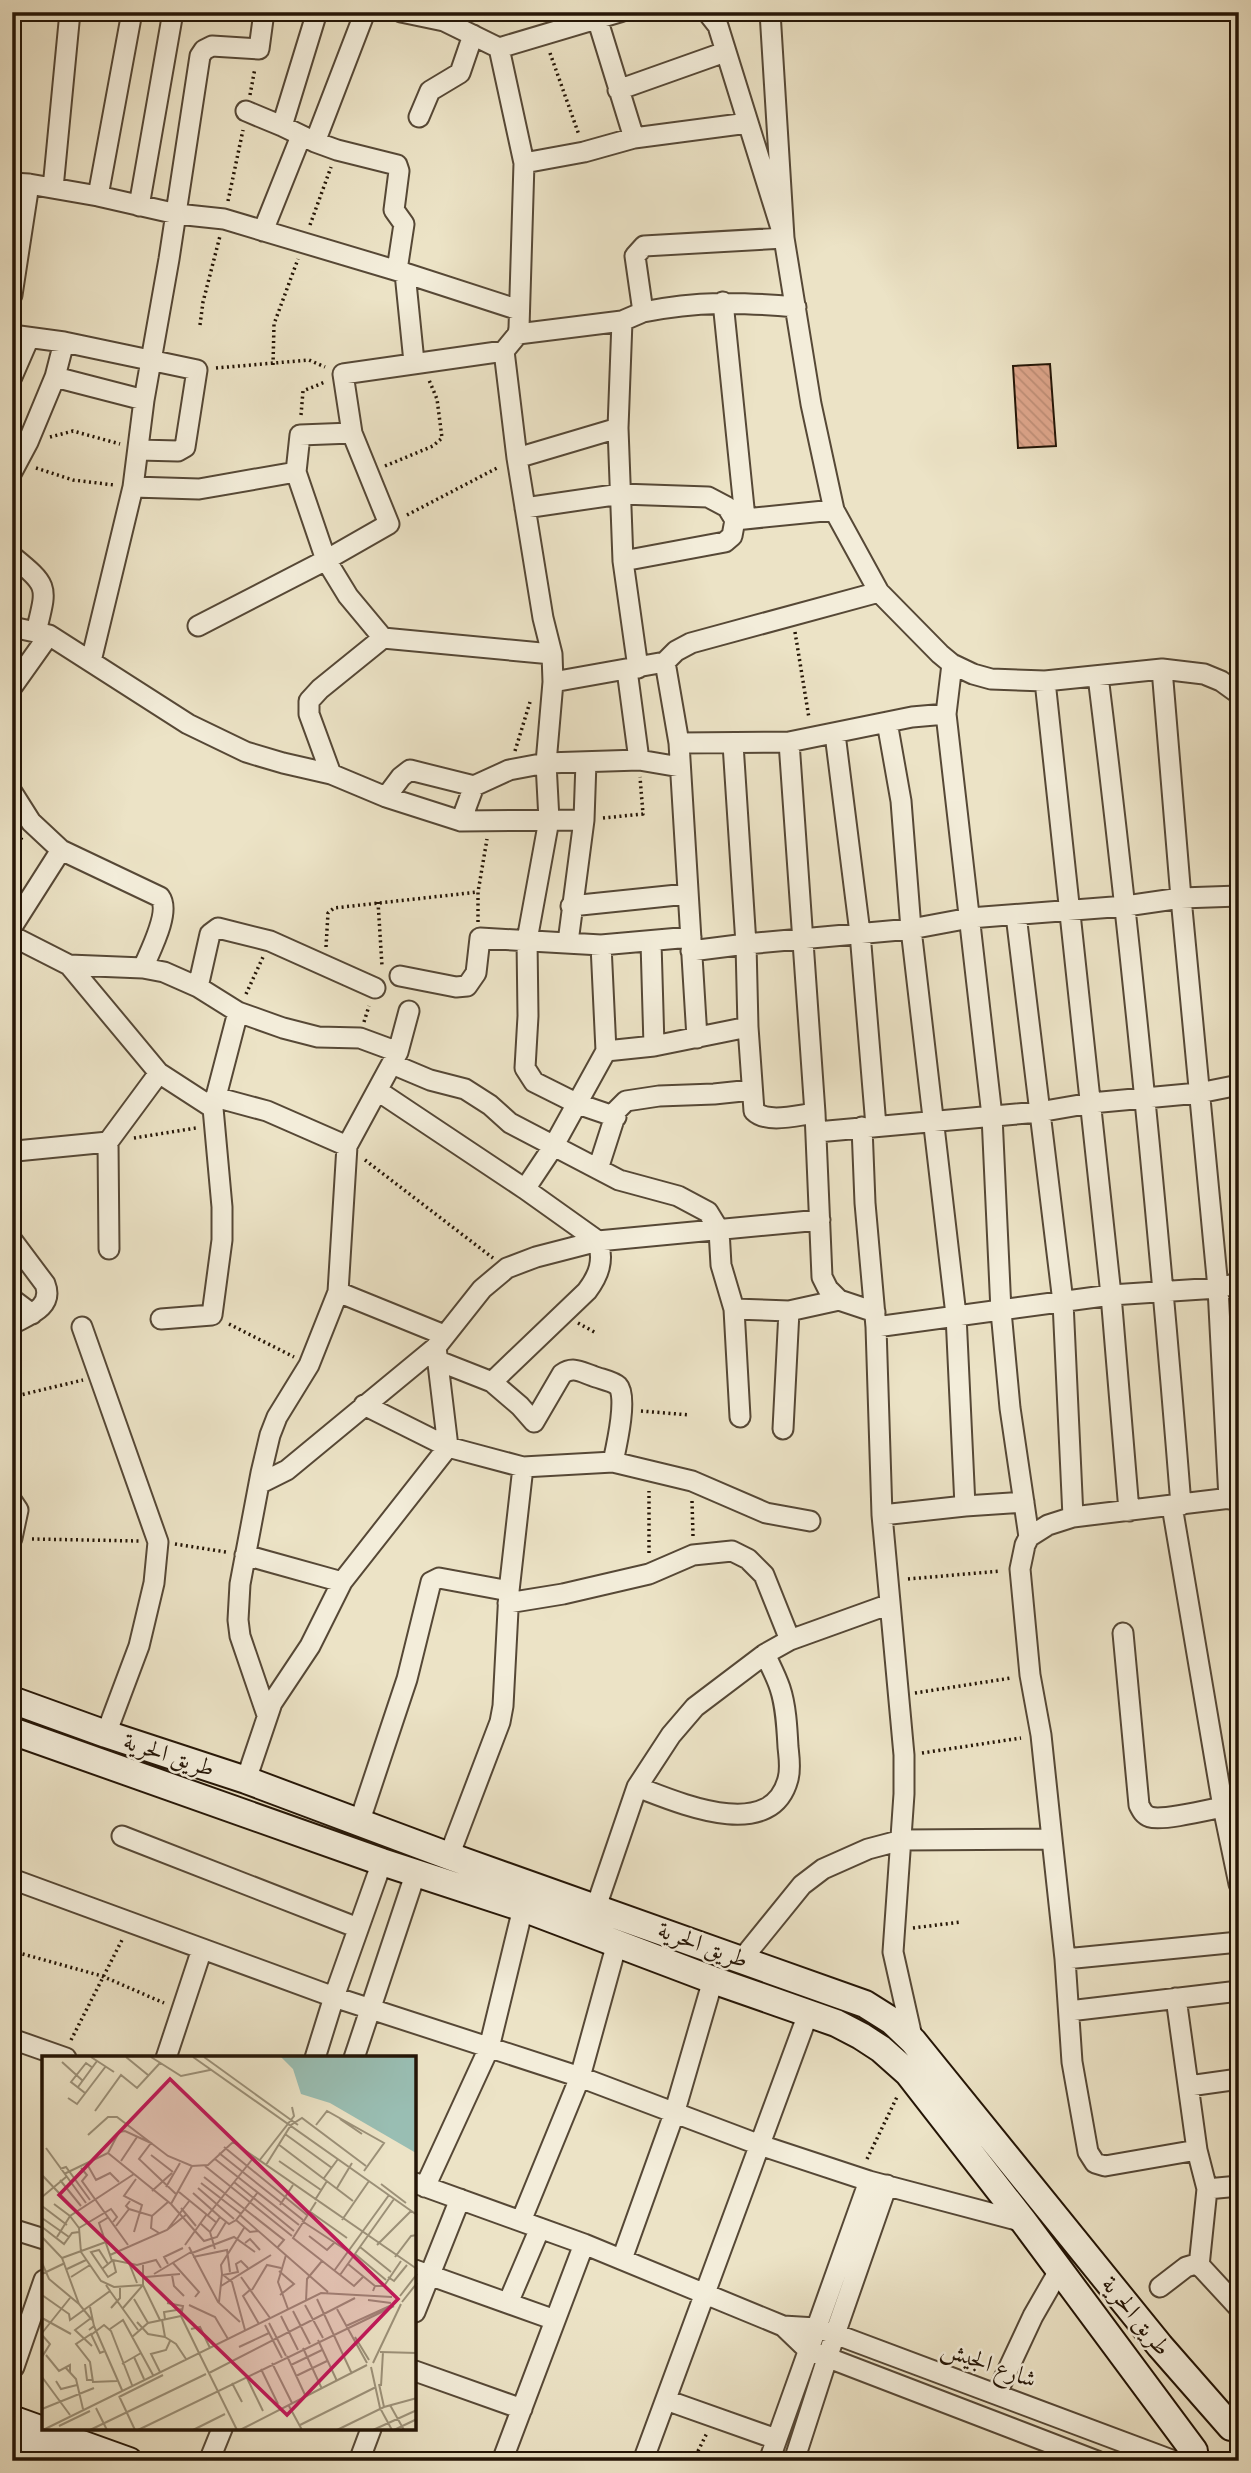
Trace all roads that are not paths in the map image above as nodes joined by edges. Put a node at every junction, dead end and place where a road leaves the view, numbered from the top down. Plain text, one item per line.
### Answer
1 (70, 12) edge
2 (132, 12) edge
3 (173, 12) edge
4 (264, 12) edge
5 (317, 12) edge
6 (365, 12) edge
7 (401, 12) edge
8 (620, 12) edge
9 (707, 12) edge
10 (770, 12) edge
11 (597, 18) junction
12 (473, 35) junction
13 (499, 48) junction
14 (725, 52) junction
15 (618, 90) junction
16 (246, 111) road end
17 (419, 117) dead end
18 (748, 123) junction
19 (282, 126) junction
20 (634, 138) junction
21 (308, 139) junction
22 (524, 163) junction
23 (21, 184) edge
24 (52, 188) junction
25 (97, 195) junction
26 (139, 206) junction
27 (177, 214) junction
28 (263, 231) junction
29 (784, 238) junction
30 (401, 271) junction
31 (12, 295) edge
32 (723, 302) junction
33 (796, 307) junction
34 (519, 310) junction
35 (643, 312) junction
36 (622, 321) junction
37 (518, 334) junction
38 (21, 336) edge
39 (64, 342) junction
40 (504, 351) junction
41 (150, 359) junction
42 (419, 362) junction
43 (12, 377) edge
44 (55, 377) junction
45 (144, 400) junction
46 (618, 428) junction
47 (352, 433) junction
48 (139, 450) junction
49 (19, 453) edge
50 (517, 458) junction
51 (296, 471) junction
52 (133, 487) junction
53 (621, 494) junction
54 (525, 508) junction
55 (834, 510) junction
56 (740, 519) junction
57 (12, 556) edge
58 (326, 560) junction
59 (623, 561) junction
60 (879, 592) junction
61 (198, 626) dead end
62 (12, 627) edge
63 (42, 633) junction
64 (383, 638) junction
65 (552, 654) junction
66 (91, 661) junction
67 (665, 662) junction
68 (952, 664) junction
69 (633, 669) junction
70 (1162, 669) junction
71 (1098, 676) junction
72 (1045, 681) junction
73 (554, 682) junction
74 (12, 687) edge
75 (1239, 694) edge
76 (946, 714) junction
77 (887, 722) junction
78 (835, 734) junction
79 (789, 742) junction
80 (679, 743) junction
81 (733, 744) junction
82 (639, 760) junction
83 (586, 762) junction
84 (546, 763) junction
85 (680, 767) junction
86 (331, 774) junction
87 (474, 786) junction
88 (12, 792) edge
89 (386, 797) junction
90 (549, 820) junction
91 (584, 820) junction
92 (461, 821) junction
93 (61, 850) junction
94 (687, 894) junction
95 (1239, 896) edge
96 (1181, 898) junction
97 (571, 906) junction
98 (1126, 906) junction
99 (1069, 912) junction
100 (1016, 915) junction
101 (970, 918) junction
102 (12, 927) edge
103 (911, 929) junction
104 (860, 933) junction
105 (12, 936) edge
106 (804, 938) junction
107 (527, 940) junction
108 (568, 942) junction
109 (651, 942) junction
110 (746, 943) junction
111 (691, 944) junction
112 (601, 945) junction
113 (69, 965) junction
114 (143, 968) junction
115 (198, 987) junction
116 (408, 1011) dead end
117 (237, 1012) junction
118 (748, 1027) junction
119 (697, 1038) junction
120 (654, 1046) junction
121 (606, 1051) junction
122 (395, 1058) junction
123 (159, 1073) junction
124 (1239, 1085) edge
125 (752, 1090) junction
126 (378, 1091) junction
127 (1199, 1093) junction
128 (1145, 1098) junction
129 (1091, 1103) junction
130 (578, 1104) junction
131 (214, 1110) junction
132 (1039, 1112) junction
133 (992, 1116) junction
134 (616, 1117) junction
135 (935, 1121) junction
136 (816, 1123) junction
137 (869, 1127) junction
138 (108, 1142) junction
139 (347, 1146) junction
140 (554, 1147) junction
141 (16, 1151) dead end
142 (598, 1169) junction
143 (525, 1189) junction
144 (820, 1220) junction
145 (719, 1230) junction
146 (12, 1240) edge
147 (598, 1241) junction
148 (109, 1249) dead end
149 (1239, 1283) edge
150 (1218, 1288) junction
151 (338, 1292) junction
152 (1164, 1292) junction
153 (1111, 1296) junction
154 (12, 1299) edge
155 (839, 1300) junction
156 (1063, 1302) junction
157 (734, 1309) junction
158 (789, 1311) junction
159 (1001, 1311) junction
160 (32, 1314) junction
161 (956, 1315) junction
162 (161, 1319) dead end
163 (876, 1320) junction
164 (12, 1324) edge
165 (82, 1327) dead end
166 (439, 1347) junction
167 (492, 1382) junction
168 (364, 1405) junction
169 (740, 1417) dead end
170 (783, 1429) dead end
171 (448, 1447) junction
172 (613, 1462) junction
173 (523, 1467) junction
174 (259, 1484) junction
175 (1234, 1498) edge
176 (12, 1501) edge
177 (1024, 1502) junction
178 (965, 1506) junction
179 (1177, 1506) junction
180 (1129, 1511) junction
181 (882, 1515) junction
182 (1073, 1517) junction
183 (810, 1521) dead end
184 (1029, 1537) junction
185 (19, 1539) edge
186 (246, 1556) junction
187 (342, 1582) junction
188 (509, 1597) junction
189 (890, 1604) junction
190 (1123, 1633) dead end
191 (790, 1640) junction
192 (765, 1654) junction
193 (12, 1700) edge
194 (267, 1715) junction
195 (12, 1731) edge
196 (106, 1734) junction
197 (246, 1780) junction
198 (637, 1787) junction
199 (1223, 1807) junction
200 (359, 1823) junction
201 (122, 1836) dead end
202 (1052, 1839) junction
203 (902, 1840) junction
204 (449, 1856) junction
205 (382, 1862) junction
206 (416, 1872) junction
207 (12, 1879) edge
208 (1239, 1884) edge
209 (596, 1907) junction
210 (523, 1908) junction
211 (358, 1928) junction
212 (1239, 1942) edge
213 (617, 1943) junction
214 (202, 1949) junction
215 (742, 1959) junction
216 (1065, 1959) junction
217 (713, 1980) junction
218 (1239, 1991) edge
219 (334, 1997) junction
220 (1176, 1998) junction
221 (369, 2009) junction
222 (1069, 2011) junction
223 (808, 2014) junction
224 (12, 2039) edge
225 (913, 2041) junction
226 (489, 2048) junction
227 (59, 2056) edge
228 (167, 2056) edge
229 (316, 2056) edge
230 (355, 2056) edge
231 (580, 2077) junction
232 (1239, 2079) edge
233 (1189, 2086) junction
234 (674, 2114) junction
235 (760, 2145) junction
236 (1197, 2150) junction
237 (871, 2181) junction
238 (420, 2185) edge
239 (1239, 2186) edge
240 (1207, 2189) junction
241 (460, 2199) junction
242 (521, 2221) junction
243 (1024, 2222) junction
244 (540, 2228) junction
245 (12, 2229) edge
246 (42, 2238) edge
247 (584, 2244) junction
248 (622, 2259) junction
249 (1199, 2266) junction
250 (1060, 2269) junction
251 (422, 2273) edge
252 (42, 2286) edge
253 (1160, 2287) dead end
254 (704, 2293) junction
255 (508, 2303) junction
256 (416, 2306) edge
257 (1239, 2308) edge
258 (555, 2320) junction
259 (783, 2326) junction
260 (826, 2331) junction
261 (808, 2350) junction
262 (828, 2358) junction
263 (14, 2367) edge
264 (416, 2371) edge
265 (997, 2393) junction
266 (666, 2400) junction
267 (522, 2409) junction
268 (1235, 2427) edge
269 (221, 2431) edge
270 (370, 2431) edge
271 (90, 2438) edge
272 (776, 2440) junction
273 (39, 2446) edge
274 (1186, 2457) edge
275 (129, 2461) edge
276 (209, 2461) edge
277 (359, 2461) edge
278 (502, 2461) edge
279 (643, 2461) edge
280 (769, 2461) edge
281 (794, 2461) edge
282 (1097, 2461) edge

1 - 24 street
2 - 25 street
3 - 26 street
4 - 27 street
5 - 19 street
6 - 21 street
7 - 12 street
8 - 11 street
9 - 14 street
10 - 29 street
11 - 13 street
11 - 15 street
12 - 13 street
12 - 17 street
13 - 22 street
14 - 15 street
14 - 18 street
15 - 20 street
16 - 19 street
18 - 20 street
18 - 29 street
19 - 21 street
20 - 22 street
21 - 28 street
21 - 30 street
22 - 34 street
23 - 24 street
23 - 31 street
24 - 25 street
25 - 26 street
26 - 27 street
27 - 28 street
27 - 41 street
28 - 30 street
29 - 33 street
29 - 35 street
30 - 34 street
30 - 42 street
32 - 33 street
32 - 35 street
32 - 56 street
33 - 55 street
34 - 37 street
35 - 36 street
36 - 37 street
36 - 46 street
37 - 40 street
38 - 39 street
38 - 43 street
39 - 41 street
39 - 44 street
40 - 42 street
40 - 50 street
41 - 45 street
41 - 48 street
42 - 47 street
44 - 45 street
44 - 49 street
45 - 48 street
46 - 50 street
46 - 53 street
47 - 51 street
47 - 58 street
48 - 52 street
50 - 54 street
51 - 52 street
51 - 58 street
52 - 66 street
53 - 54 street
53 - 56 street
53 - 59 street
54 - 65 street
55 - 56 street
55 - 60 street
56 - 59 street
57 - 63 street
58 - 61 street
58 - 64 street
59 - 69 street
60 - 67 street
60 - 68 street
62 - 63 street
63 - 66 street
63 - 74 street
64 - 65 street
64 - 86 street
65 - 73 street
66 - 86 street
67 - 69 street
67 - 80 street
68 - 72 street
68 - 76 street
69 - 73 street
69 - 82 street
70 - 71 street
70 - 75 street
70 - 96 street
71 - 72 street
71 - 98 street
72 - 99 street
73 - 84 street
76 - 77 street
76 - 101 street
77 - 78 street
77 - 103 street
78 - 79 street
78 - 104 street
79 - 81 street
79 - 106 street
80 - 81 street
80 - 85 street
81 - 110 street
82 - 83 street
82 - 85 street
83 - 84 street
83 - 91 street
84 - 87 street
84 - 90 street
85 - 94 street
86 - 89 street
87 - 89 street
87 - 92 street
88 - 93 street
89 - 92 street
90 - 91 street
90 - 92 street
90 - 107 street
91 - 97 street
93 - 102 street
93 - 114 street
94 - 97 street
94 - 111 street
95 - 96 street
96 - 98 street
96 - 127 street
97 - 108 street
98 - 99 street
98 - 128 street
99 - 100 street
99 - 129 street
100 - 101 street
100 - 132 street
101 - 103 street
101 - 133 street
103 - 104 street
103 - 135 street
104 - 106 street
104 - 137 street
105 - 113 street
106 - 110 street
106 - 136 street
107 - 108 street
107 - 115 street
107 - 130 street
108 - 112 street
109 - 111 street
109 - 112 street
109 - 120 street
110 - 111 street
110 - 118 street
111 - 119 street
112 - 121 street
113 - 114 street
113 - 123 street
114 - 115 street
115 - 117 street
116 - 122 street
117 - 122 street
117 - 131 street
118 - 119 street
118 - 125 street
119 - 120 street
120 - 121 street
121 - 130 street
122 - 126 street
122 - 140 street
123 - 131 street
123 - 138 street
124 - 127 street
125 - 134 street
125 - 136 street
126 - 139 street
126 - 143 street
127 - 128 street
127 - 150 street
128 - 129 street
128 - 152 street
129 - 132 street
129 - 153 street
130 - 134 street
130 - 140 street
131 - 139 street
131 - 162 street
132 - 133 street
132 - 156 street
133 - 135 street
133 - 159 street
134 - 142 street
135 - 137 street
135 - 161 street
136 - 137 street
136 - 144 street
137 - 163 street
138 - 141 street
138 - 148 street
139 - 151 street
140 - 142 street
140 - 143 street
142 - 145 street
143 - 147 street
144 - 145 street
144 - 155 street
145 - 147 street
145 - 157 street
146 - 160 street
147 - 166 street
147 - 167 street
149 - 150 street
150 - 152 street
150 - 175 street
151 - 166 street
151 - 174 street
152 - 153 street
152 - 179 street
153 - 156 street
153 - 180 street
154 - 160 street
155 - 158 street
155 - 163 street
156 - 159 street
156 - 182 street
157 - 158 street
157 - 169 street
158 - 170 street
159 - 161 street
159 - 177 street
160 - 164 street
161 - 163 street
161 - 178 street
163 - 181 street
165 - 196 street
166 - 167 street
166 - 168 street
166 - 171 street
167 - 172 street
168 - 171 street
168 - 174 street
171 - 173 street
171 - 187 street
172 - 173 street
172 - 183 street
173 - 188 street
174 - 186 street
175 - 179 street
176 - 185 street
177 - 178 street
177 - 184 street
178 - 181 street
179 - 180 street
179 - 199 street
180 - 182 street
181 - 189 street
182 - 184 street
184 - 202 street
186 - 187 street
186 - 194 street
187 - 194 street
188 - 191 street
188 - 200 street
188 - 204 street
189 - 191 street
189 - 203 street
190 - 199 street
191 - 192 street
192 - 198 street
192 - 198 street
193 - 196 main road, طريق الحرية
194 - 197 street
195 - 205 main road, طريق الحرية
196 - 197 main road, طريق الحرية
197 - 200 main road, طريق الحرية
198 - 209 street
199 - 208 street
200 - 204 main road, طريق الحرية
201 - 211 street
202 - 203 street
202 - 216 street
203 - 215 street
203 - 225 street
204 - 209 main road, طريق الحرية
205 - 206 main road, طريق الحرية
205 - 211 street
206 - 210 main road, طريق الحرية
206 - 221 street
207 - 214 street
209 - 215 main road, طريق الحرية
210 - 213 main road, طريق الحرية
210 - 226 street
211 - 219 street
212 - 216 street
213 - 217 main road, طريق الحرية
213 - 231 street
214 - 219 street
214 - 228 street
215 - 225 main road, طريق الحرية
216 - 222 street
217 - 223 main road, طريق الحرية
217 - 234 street
218 - 220 street
219 - 221 street
219 - 229 street
220 - 222 street
220 - 233 street
221 - 226 street
221 - 230 street
222 - 236 street
223 - 235 street
223 - 243 main road, طريق الحرية
224 - 227 street
225 - 268 main road, طريق الحرية
226 - 231 street
226 - 238 street
231 - 234 street
231 - 242 street
232 - 233 street
233 - 236 street
234 - 235 street
234 - 248 street
235 - 237 street
235 - 254 street
236 - 240 street
237 - 243 street
237 - 260 street
238 - 241 street, شارع الجيش
239 - 240 street
240 - 249 street
241 - 242 street, شارع الجيش
241 - 251 street
242 - 244 street, شارع الجيش
243 - 250 main road, طريق الحرية
244 - 247 street, شارع الجيش
244 - 255 street
245 - 246 street
247 - 248 street, شارع الجيش
247 - 258 street
248 - 254 street, شارع الجيش
249 - 253 street
249 - 257 street
250 - 265 street
250 - 274 main road, طريق الحرية
251 - 255 street
251 - 256 street
252 - 263 street
254 - 259 street, شارع الجيش
254 - 266 street
255 - 258 street
258 - 267 street
259 - 260 street, شارع الجيش
259 - 261 street, شارع الجيش
260 - 261 street
260 - 262 street
260 - 265 street, شارع الجيش
261 - 262 street, شارع الجيش
261 - 272 street
262 - 281 street
262 - 282 street, شارع الجيش
264 - 267 street
265 - 274 street, شارع الجيش
266 - 272 street
266 - 279 street
267 - 278 street
268 - 274 main road
269 - 276 street
270 - 277 street
271 - 273 main road
271 - 275 main road
272 - 280 street

